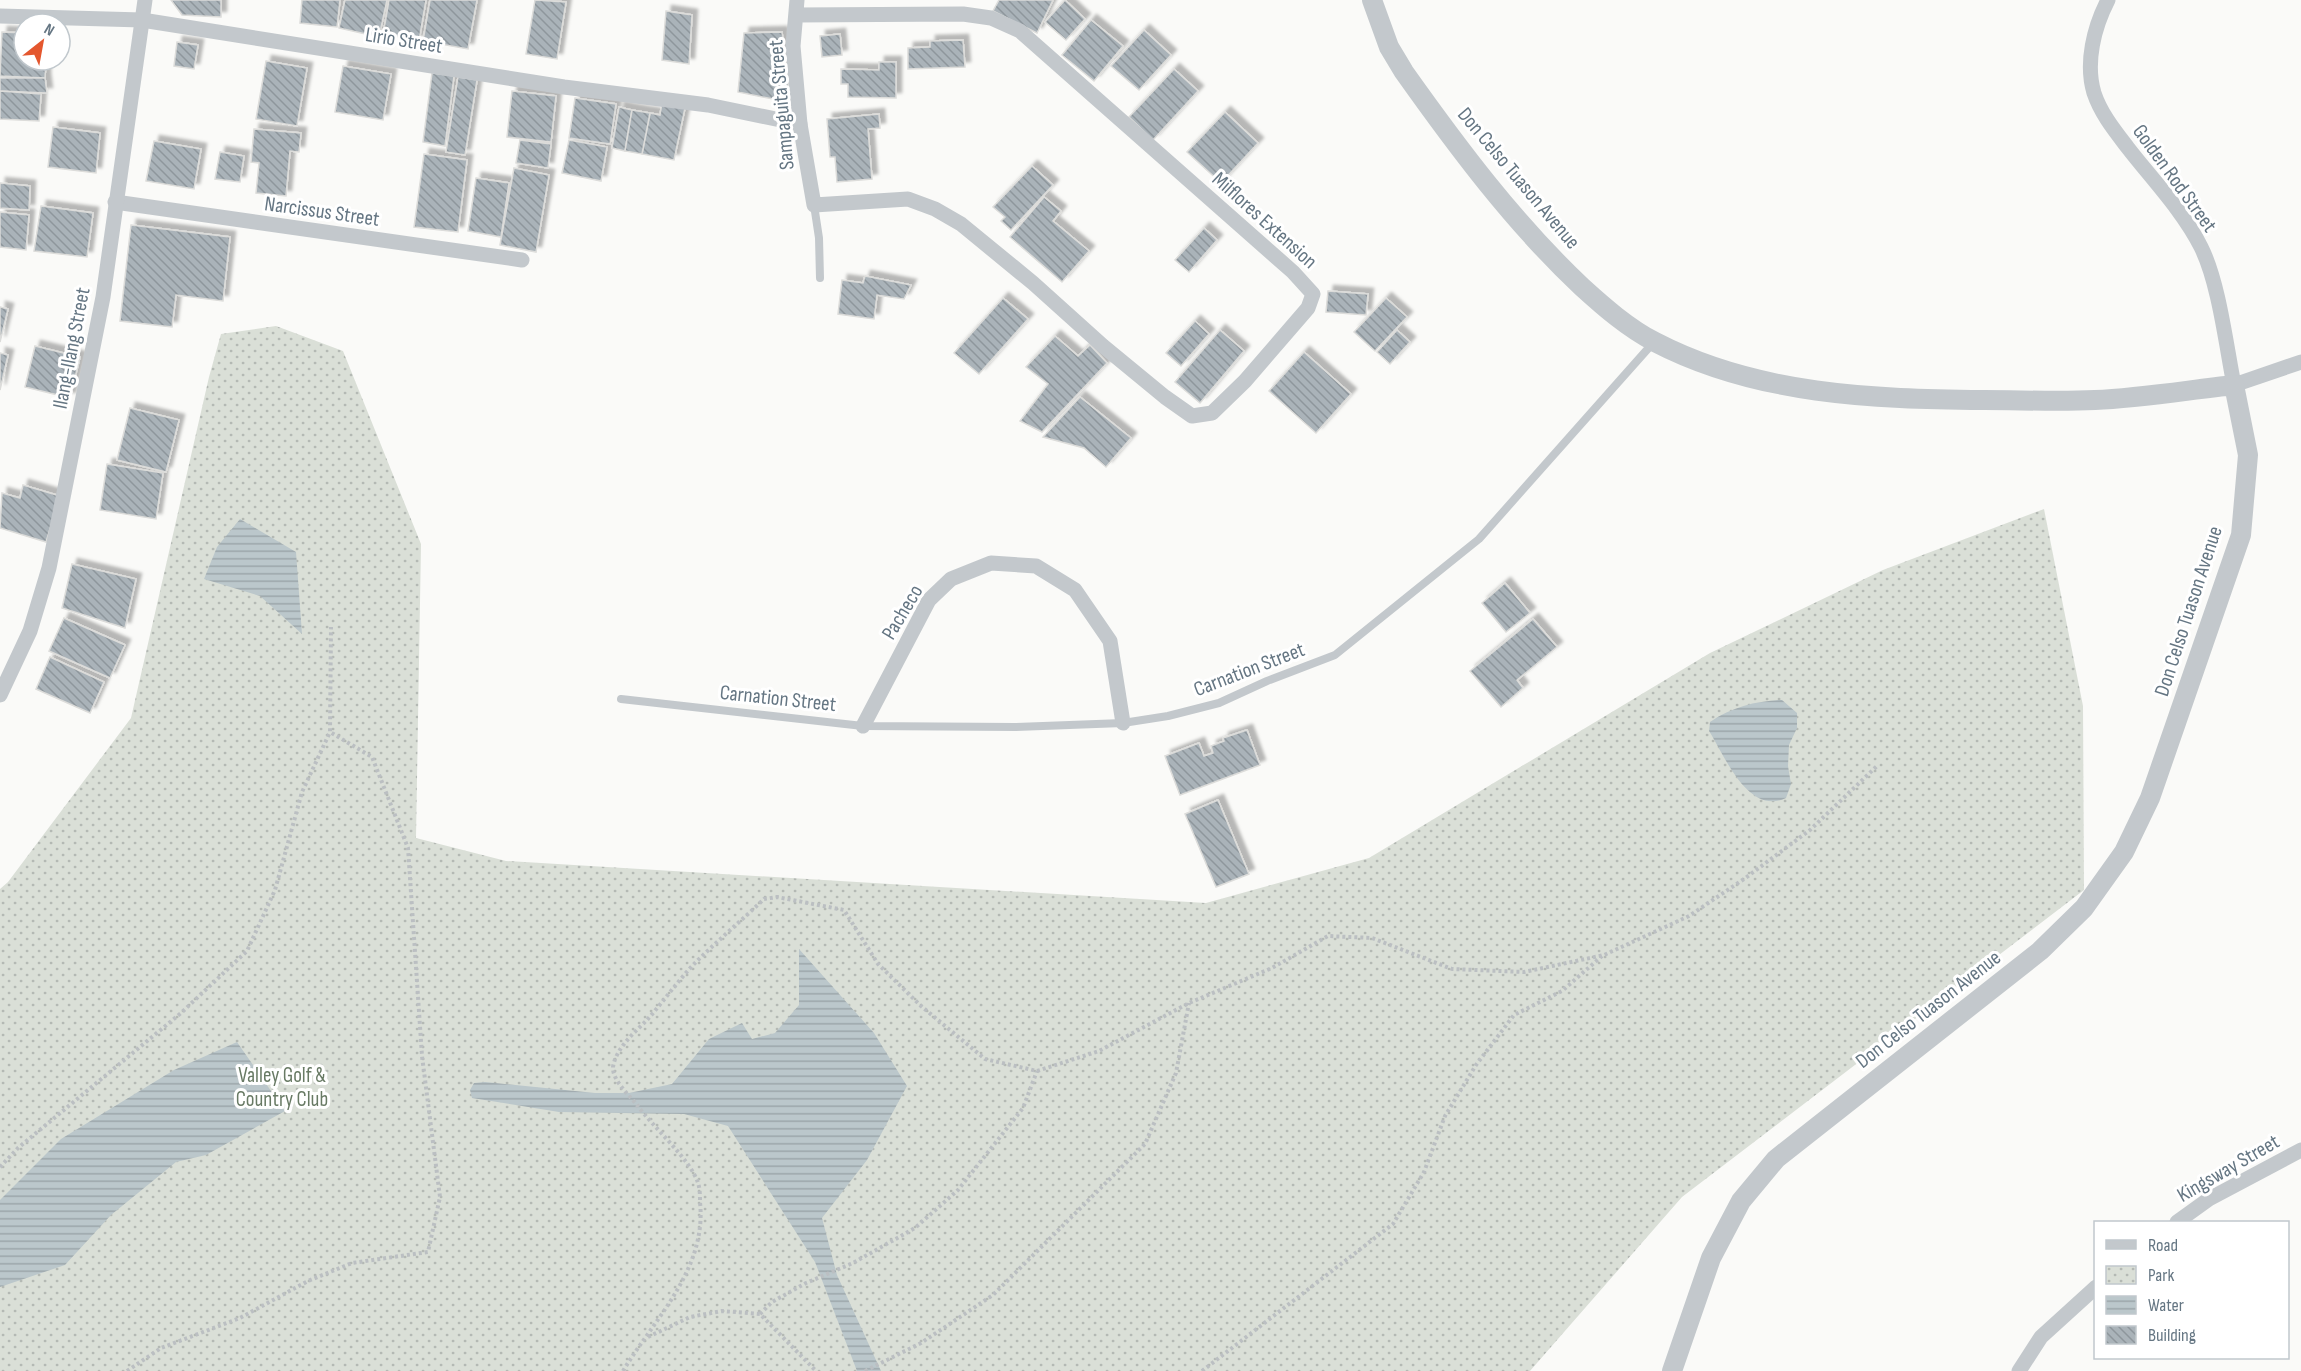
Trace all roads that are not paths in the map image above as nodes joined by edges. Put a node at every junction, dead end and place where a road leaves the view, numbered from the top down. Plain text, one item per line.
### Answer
1 (145, 0) edge
2 (1372, 0) edge
3 (2108, 0) edge
4 (796, 8) edge
5 (0, 16) edge
6 (142, 20) junction
7 (800, 124) junction
8 (115, 202) junction
9 (814, 205) junction
10 (522, 260) dead end
11 (820, 278) dead end
12 (1654, 342) junction
13 (2301, 362) edge
14 (2234, 385) junction
15 (0, 695) edge
16 (621, 699) dead end
17 (1123, 723) junction
18 (863, 726) junction
19 (2301, 1150) edge
20 (2178, 1221) edge
21 (2094, 1289) edge
22 (1672, 1371) edge
23 (2019, 1371) edge

1 - 6 street, Ilang-Ilang Street
2 - 12 street, Don Celso Tuason Avenue
3 - 14 street, Golden Rod Street
4 - 7 street, Sampaguita Street
4 - 9 street, Milflores Extension
5 - 6 street, Lirio Street
6 - 7 street, Lirio Street
6 - 8 street, Ilang-Ilang Street
7 - 9 street, Sampaguita Street
8 - 10 street, Narcissus Street
8 - 15 street, Ilang-Ilang Street
9 - 11 lane
12 - 14 street, Don Celso Tuason Avenue
12 - 17 lane, Carnation Street
13 - 14 street
14 - 22 street, Don Celso Tuason Avenue
16 - 18 lane, Carnation Street
17 - 18 lane, Carnation Street
17 - 18 street, Pacheco
19 - 20 street, Kingsway Street
21 - 23 street

